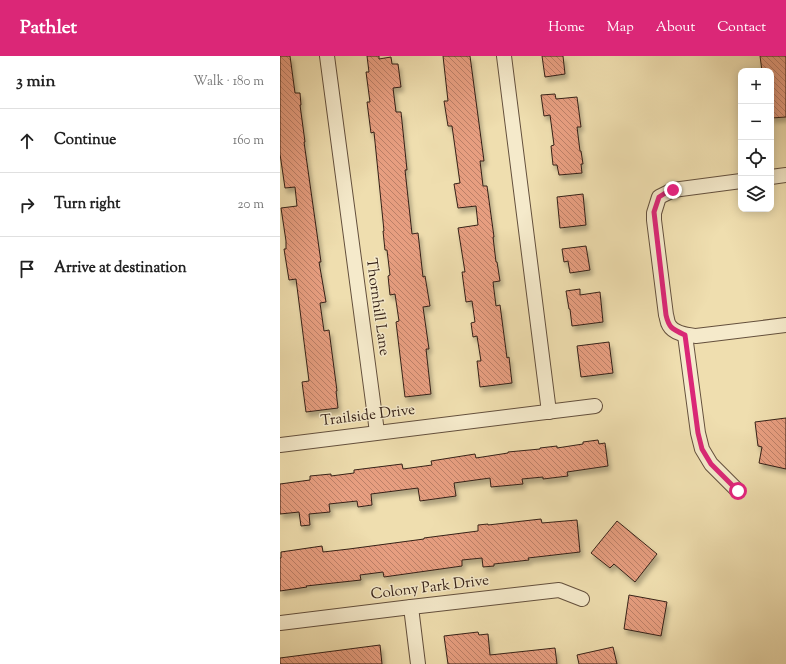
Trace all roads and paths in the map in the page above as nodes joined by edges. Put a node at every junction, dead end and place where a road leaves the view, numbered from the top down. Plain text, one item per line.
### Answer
1 (327, 56) edge
2 (504, 56) edge
3 (786, 175) edge
4 (774, 177) edge
5 (738, 181) edge
6 (786, 325) edge
7 (685, 335) junction
8 (595, 406) dead end
9 (549, 412) junction
10 (377, 432) junction
11 (280, 445) edge
12 (738, 491) dead end
13 (582, 599) dead end
14 (411, 607) junction
15 (280, 624) edge
16 (418, 664) edge

1 - 10 street, Thornhill Lane
2 - 9 street
3 - 4 street
5 - 7 street
6 - 7 street
7 - 12 street
8 - 9 street, Trailside Drive
9 - 10 street, Trailside Drive
10 - 11 street, Trailside Drive
13 - 14 street, Colony Park Drive
14 - 15 street, Colony Park Drive
14 - 16 street

